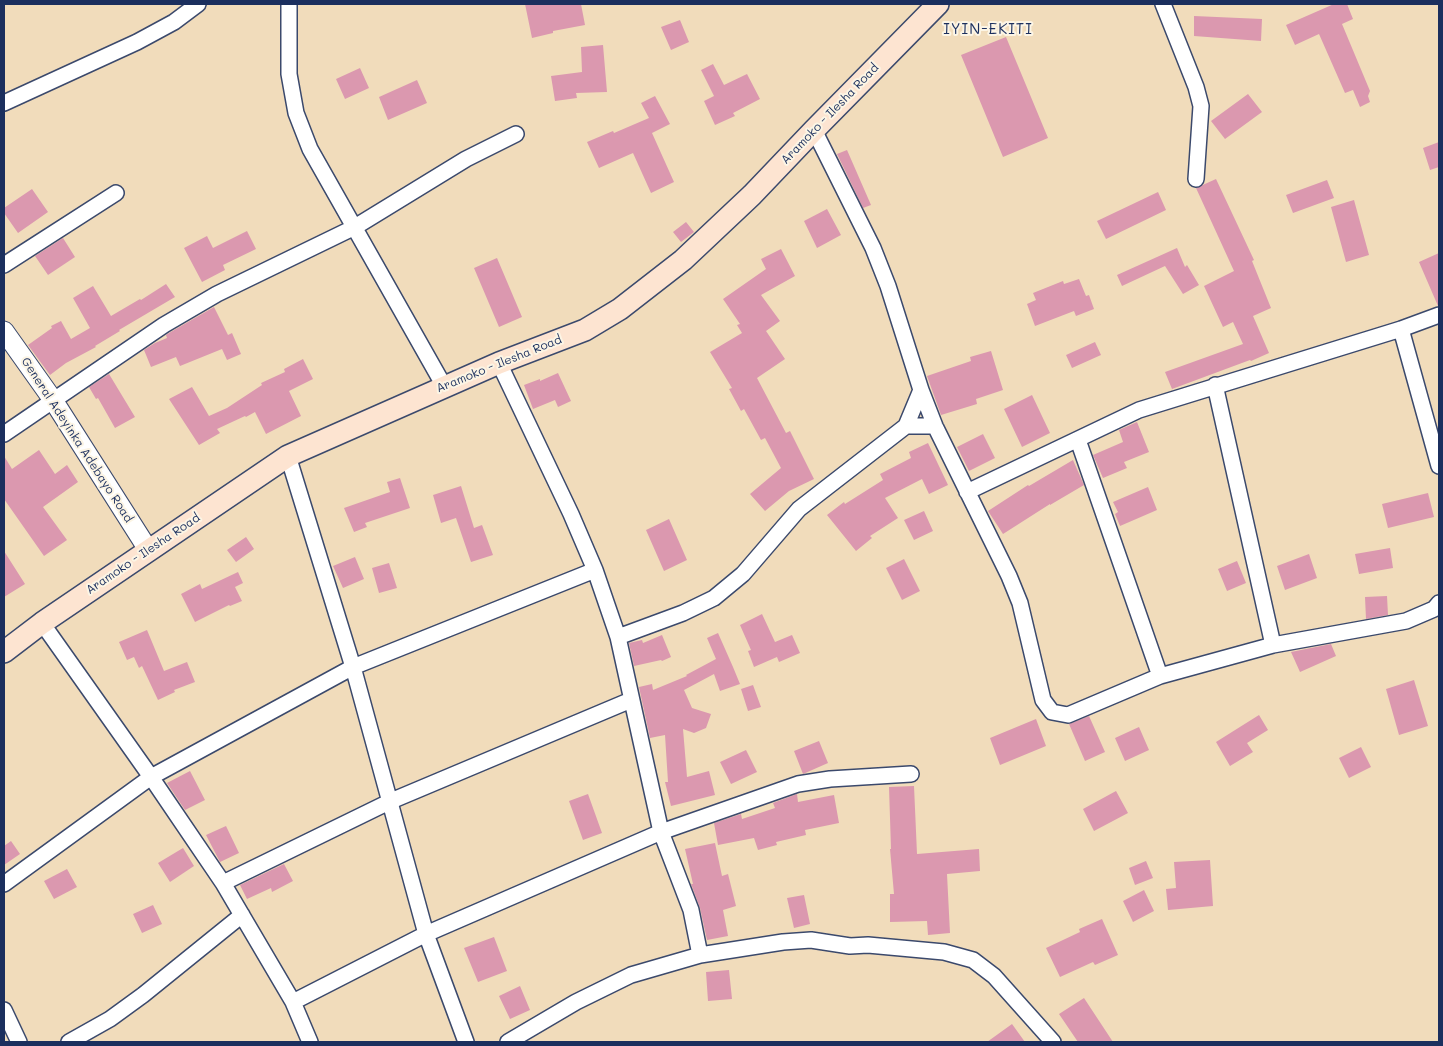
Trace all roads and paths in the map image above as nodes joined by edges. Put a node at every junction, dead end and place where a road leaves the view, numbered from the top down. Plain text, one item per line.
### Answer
1 (198, 4) edge
2 (289, 4) edge
3 (938, 4) edge
4 (1163, 4) edge
5 (4, 103) edge
6 (814, 130) junction
7 (516, 134) dead end
8 (1196, 179) dead end
9 (116, 194) dead end
10 (355, 227) junction
11 (4, 265) edge
12 (1439, 315) edge
13 (1401, 329) junction
14 (4, 330) edge
15 (499, 363) junction
16 (1215, 385) junction
17 (444, 386) junction
18 (921, 390) junction
19 (53, 400) junction
20 (906, 426) junction
21 (935, 426) junction
22 (4, 434) edge
23 (1078, 440) junction
24 (288, 456) junction
25 (1439, 466) edge
26 (967, 492) junction
27 (149, 551) junction
28 (595, 570) junction
29 (1439, 602) edge
30 (42, 624) junction
31 (618, 637) junction
32 (1273, 645) junction
33 (4, 652) edge
34 (353, 667) junction
35 (1160, 676) junction
36 (631, 700) junction
37 (911, 774) dead end
38 (151, 777) junction
39 (391, 801) junction
40 (661, 832) junction
41 (223, 883) junction
42 (4, 884) edge
43 (242, 915) junction
44 (426, 934) junction
45 (700, 955) junction
46 (292, 1002) junction
47 (4, 1010) edge
48 (74, 1041) edge
49 (19, 1042) edge
50 (310, 1042) edge
51 (466, 1042) edge
52 (508, 1042) edge
53 (1053, 1042) edge

1 - 5 street
2 - 10 street
3 - 6 main road, Aramoko - Ilesha Road
4 - 8 street
6 - 15 main road, Aramoko - Ilesha Road
6 - 18 street
7 - 10 street
9 - 11 street
10 - 17 street
10 - 19 street
12 - 13 street
13 - 16 street
13 - 25 street
14 - 19 street, General Adeyinka Adebayo Road
15 - 17 main road, Aramoko - Ilesha Road
15 - 28 street
16 - 23 street
16 - 32 street
17 - 24 main road, Aramoko - Ilesha Road
18 - 20 street
18 - 21 street
19 - 22 street
19 - 27 street, General Adeyinka Adebayo Road
20 - 21 street
20 - 31 street
21 - 26 street
23 - 26 street
23 - 35 street
24 - 27 main road, Aramoko - Ilesha Road
24 - 34 street
26 - 35 street
27 - 30 main road, Aramoko - Ilesha Road
28 - 31 street
28 - 34 street
29 - 32 street
30 - 33 main road, Aramoko - Ilesha Road
30 - 38 street
31 - 36 street
32 - 35 street
34 - 38 street
34 - 39 street
36 - 39 street
36 - 40 street
37 - 40 street
38 - 41 street
38 - 42 street
39 - 41 street
39 - 44 street
40 - 44 street
40 - 45 street
41 - 43 street
43 - 46 street
43 - 48 street
44 - 46 street
44 - 51 street
45 - 52 street
45 - 53 street
46 - 50 street
47 - 49 street

